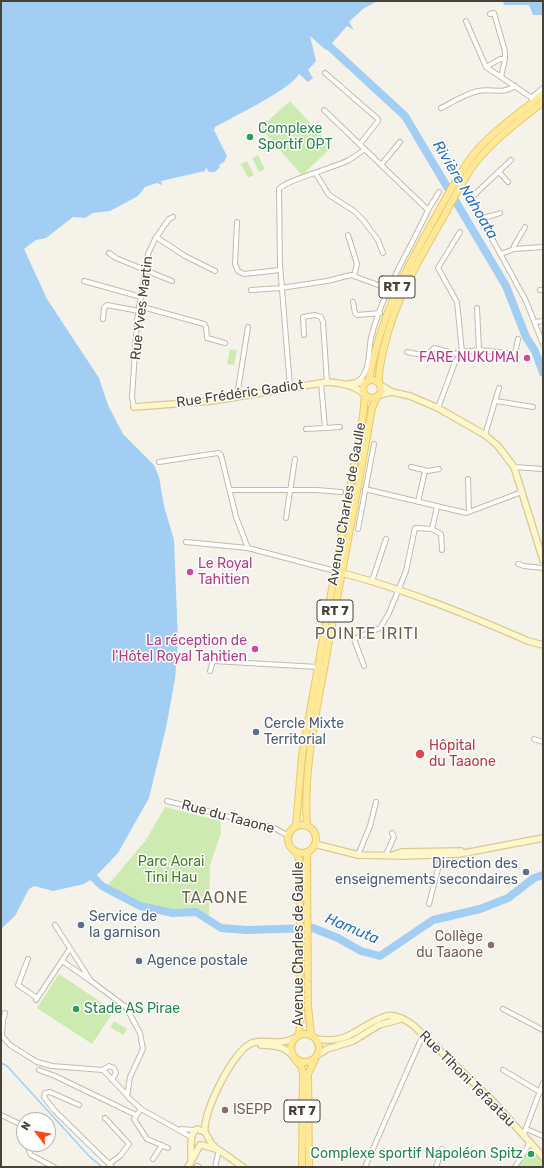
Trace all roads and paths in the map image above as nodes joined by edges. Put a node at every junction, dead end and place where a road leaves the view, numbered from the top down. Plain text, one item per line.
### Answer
1 (490, 14) dead end
2 (466, 21) dead end
3 (505, 59) junction
4 (486, 67) junction
5 (325, 73) dead end
6 (502, 76) junction
7 (515, 86) junction
8 (543, 88) edge
9 (543, 94) edge
10 (533, 99) junction
11 (543, 102) edge
12 (441, 108) dead end
13 (324, 110) dead end
14 (400, 142) dead end
15 (360, 144) junction
16 (365, 149) junction
17 (511, 160) dead end
18 (381, 164) junction
19 (499, 172) junction
20 (316, 174) junction
21 (508, 182) dead end
22 (456, 187) junction
23 (439, 192) dead end
24 (428, 210) junction
25 (500, 213) dead end
26 (173, 218) dead end
27 (481, 219) junction
28 (237, 222) dead end
29 (525, 227) dead end
30 (460, 232) dead end
31 (348, 235) dead end
32 (156, 237) junction
33 (543, 247) edge
34 (514, 249) junction
35 (109, 253) dead end
36 (384, 253) dead end
37 (501, 254) junction
38 (145, 270) junction
39 (280, 270) junction
40 (215, 272) dead end
41 (354, 276) junction
42 (172, 281) dead end
43 (84, 282) dead end
44 (281, 288) junction
45 (386, 288) dead end
46 (251, 290) dead end
47 (141, 297) junction
48 (353, 302) dead end
49 (477, 308) dead end
50 (139, 309) junction
51 (380, 313) junction
52 (103, 319) dead end
53 (543, 321) edge
54 (535, 322) junction
55 (248, 328) dead end
56 (304, 335) dead end
57 (518, 338) dead end
58 (225, 343) dead end
59 (543, 344) edge
60 (479, 350) junction
61 (407, 352) dead end
62 (461, 353) junction
63 (367, 381) junction
64 (328, 382) junction
65 (321, 383) junction
66 (356, 383) junction
67 (346, 384) junction
68 (380, 384) junction
69 (290, 387) junction
70 (499, 388) dead end
71 (392, 392) junction
72 (365, 395) junction
73 (237, 396) junction
74 (378, 396) junction
75 (496, 402) junction
76 (134, 407) joint
77 (533, 407) dead end
78 (438, 408) junction
79 (340, 427) dead end
80 (325, 428) junction
81 (306, 429) dead end
82 (485, 435) junction
83 (374, 444) dead end
84 (295, 459) dead end
85 (158, 462) dead end
86 (411, 467) dead end
87 (514, 467) junction
88 (439, 469) dead end
89 (543, 469) edge
90 (426, 471) junction
91 (468, 479) dead end
92 (365, 489) junction
93 (230, 490) junction
94 (292, 490) junction
95 (341, 492) dead end
96 (522, 492) junction
97 (418, 502) junction
98 (437, 507) junction
99 (469, 511) junction
100 (286, 518) dead end
101 (358, 529) dead end
102 (432, 529) junction
103 (386, 539) dead end
104 (186, 542) dead end
105 (248, 548) junction
106 (442, 550) dead end
107 (543, 560) edge
108 (518, 564) dead end
109 (543, 568) edge
110 (335, 571) junction
111 (342, 573) junction
112 (372, 581) junction
113 (400, 589) junction
114 (543, 645) edge
115 (364, 666) dead end
116 (318, 667) junction
117 (210, 671) dead end
118 (534, 739) dead end
119 (543, 742) edge
120 (167, 801) dead end
121 (376, 802) dead end
122 (296, 826) junction
123 (307, 826) junction
124 (392, 833) dead end
125 (289, 836) junction
126 (543, 838) edge
127 (315, 844) junction
128 (297, 852) junction
129 (307, 852) junction
130 (442, 853) junction
131 (358, 855) junction
132 (386, 855) junction
133 (429, 904) dead end
134 (303, 925) junction
135 (55, 926) dead end
136 (304, 936) junction
137 (69, 950) junction
138 (28, 959) dead end
139 (62, 961) junction
140 (91, 981) junction
141 (503, 1009) dead end
142 (5, 1013) dead end
143 (401, 1019) junction
144 (543, 1030) edge
145 (423, 1035) junction
146 (297, 1037) junction
147 (313, 1037) junction
148 (246, 1046) junction
149 (293, 1057) junction
150 (316, 1057) junction
151 (39, 1070) dead end
152 (103, 1070) junction
153 (503, 1070) dead end
154 (112, 1080) junction
155 (543, 1083) edge
156 (540, 1092) junction
157 (127, 1096) junction
158 (79, 1105) dead end
159 (141, 1109) junction
160 (1, 1115) edge
161 (136, 1115) junction
162 (207, 1116) junction
163 (105, 1118) dead end
164 (16, 1122) edge
165 (177, 1128) junction
166 (196, 1130) junction
167 (526, 1130) junction
168 (206, 1133) junction
169 (523, 1136) junction
170 (543, 1136) edge
171 (191, 1139) junction
172 (529, 1144) junction
173 (162, 1145) junction
174 (201, 1145) junction
175 (168, 1148) dead end
176 (218, 1149) junction
177 (442, 1149) dead end
178 (30, 1152) edge
179 (543, 1157) edge
180 (153, 1159) dead end
181 (191, 1159) junction
182 (236, 1165) edge
183 (111, 1166) edge
184 (54, 1167) edge
185 (188, 1167) edge
186 (215, 1167) edge
187 (244, 1167) edge
188 (302, 1167) edge
189 (309, 1167) edge
190 (365, 1167) edge
191 (436, 1167) edge
192 (515, 1167) edge

1 - 3 street
2 - 4 street
3 - 4 street
3 - 6 street
4 - 6 street
5 - 15 street
6 - 7 street
7 - 10 street
7 - 12 street
8 - 10 street
9 - 10 main road, RT 7
10 - 22 main road, RT 7
11 - 22 main road, RT 7
13 - 15 street
14 - 18 street
15 - 16 street
16 - 18 street
16 - 20 street
17 - 19 street
18 - 24 street
19 - 21 street
19 - 27 street
20 - 36 street
20 - 39 street
22 - 63 main road, RT 7
22 - 68 main road, RT 7
23 - 24 street
24 - 51 street
25 - 27 street
26 - 32 street, Rue Yves Martin
27 - 37 street
28 - 39 street
29 - 34 street
30 - 62 street
31 - 41 street
32 - 38 street, Rue Yves Martin
32 - 40 street
33 - 34 street
34 - 37 street
35 - 38 street
37 - 54 street
38 - 42 street
38 - 47 street, Rue Yves Martin
39 - 44 street
41 - 44 street
41 - 45 street
43 - 47 street
44 - 46 street
44 - 69 street
47 - 50 street, Rue Yves Martin
48 - 51 street
49 - 60 street
50 - 52 street
50 - 58 street
50 - 76 street, Rue Yves Martin
51 - 66 street
53 - 54 street
54 - 59 street
55 - 73 street
56 - 64 street
57 - 60 street
60 - 62 street
61 - 62 street
62 - 78 street
63 - 66 main road, Rue Frédéric Gadiot
63 - 68 main road
63 - 72 main road, RT 7
64 - 65 main road, Rue Frédéric Gadiot
64 - 67 main road, Rue Frédéric Gadiot
65 - 69 main road, Rue Frédéric Gadiot
65 - 80 street
66 - 67 main road, Rue Frédéric Gadiot
67 - 72 main road, Rue Frédéric Gadiot
68 - 71 main road
68 - 74 main road, RT 7
69 - 73 main road, Rue Frédéric Gadiot
70 - 75 street
71 - 74 main road
71 - 78 main road
72 - 74 main road
72 - 110 main road, Avenue Charles de Gaulle / RT 7
73 - 76 main road, Rue Frédéric Gadiot
74 - 111 main road, Avenue Charles de Gaulle / RT 7
75 - 77 street
75 - 82 street
78 - 82 main road
79 - 80 street
80 - 81 street
82 - 87 main road
83 - 92 street
84 - 94 street
85 - 93 street
86 - 90 street
87 - 89 street
87 - 96 main road
88 - 90 street
90 - 97 street
91 - 99 street
92 - 97 street
92 - 101 street
93 - 94 street
93 - 105 street
94 - 95 street
94 - 100 street
96 - 99 street
96 - 107 main road
97 - 98 street
98 - 99 street
98 - 102 street
102 - 106 street
102 - 113 street
103 - 112 street
104 - 105 street
105 - 110 street
108 - 109 street
110 - 116 main road, Avenue Charles de Gaulle / RT 7
111 - 112 main road
111 - 123 main road, Avenue Charles de Gaulle / RT 7
112 - 113 main road
113 - 114 main road
113 - 115 street
116 - 117 street
116 - 122 main road, Avenue Charles de Gaulle / RT 7
118 - 119 street
120 - 125 street, Rue du Taaone
121 - 131 street
122 - 123 main road
122 - 125 main road
123 - 127 main road, Avenue Charles de Gaulle / RT 7
124 - 132 street
125 - 128 main road, Avenue Charles de Gaulle / RT 7
126 - 130 main road
127 - 129 main road, Avenue Charles de Gaulle
127 - 131 main road
128 - 129 main road, Avenue Charles de Gaulle
128 - 134 main road, Avenue Charles de Gaulle / RT 7
129 - 134 main road, Avenue Charles de Gaulle / RT 7
130 - 132 main road
130 - 133 street
131 - 132 main road
134 - 136 main road, Avenue Charles de Gaulle / RT 7
135 - 137 street
136 - 146 main road, Avenue Charles de Gaulle / RT 7
136 - 147 main road, Avenue Charles de Gaulle / RT 7
137 - 139 street
137 - 140 street
138 - 139 street
139 - 140 street
140 - 157 street
141 - 144 street
142 - 152 street
143 - 145 main road, Rue Tihoni Tefaatau
143 - 147 main road, Rue Tihoni Tefaatau
143 - 150 main road
145 - 169 main road, Rue Tihoni Tefaatau
145 - 190 street
146 - 147 main road
146 - 148 main road
146 - 149 main road, RT 7
147 - 150 main road, RT 7
148 - 149 main road
148 - 162 main road
149 - 150 main road
149 - 188 main road, RT 7
150 - 189 main road, RT 7
151 - 161 street
152 - 154 street
152 - 154 street
153 - 156 street
154 - 157 street
155 - 156 street
156 - 167 street
157 - 159 street
158 - 183 street
159 - 161 street
159 - 165 street
160 - 164 street
161 - 173 street
162 - 166 main road
162 - 168 main road
163 - 183 street
165 - 166 street
165 - 171 street
166 - 168 main road
166 - 171 main road
167 - 169 street
167 - 170 street
168 - 174 main road
168 - 176 main road
169 - 172 main road, Rue Tihoni Tefaatau
171 - 174 main road
171 - 181 main road
172 - 179 main road, Rue Tihoni Tefaatau
172 - 192 street
173 - 175 street
173 - 180 street
174 - 176 main road
174 - 181 main road
176 - 182 main road
176 - 186 street
177 - 191 street
178 - 184 street
181 - 185 main road
182 - 187 main road

